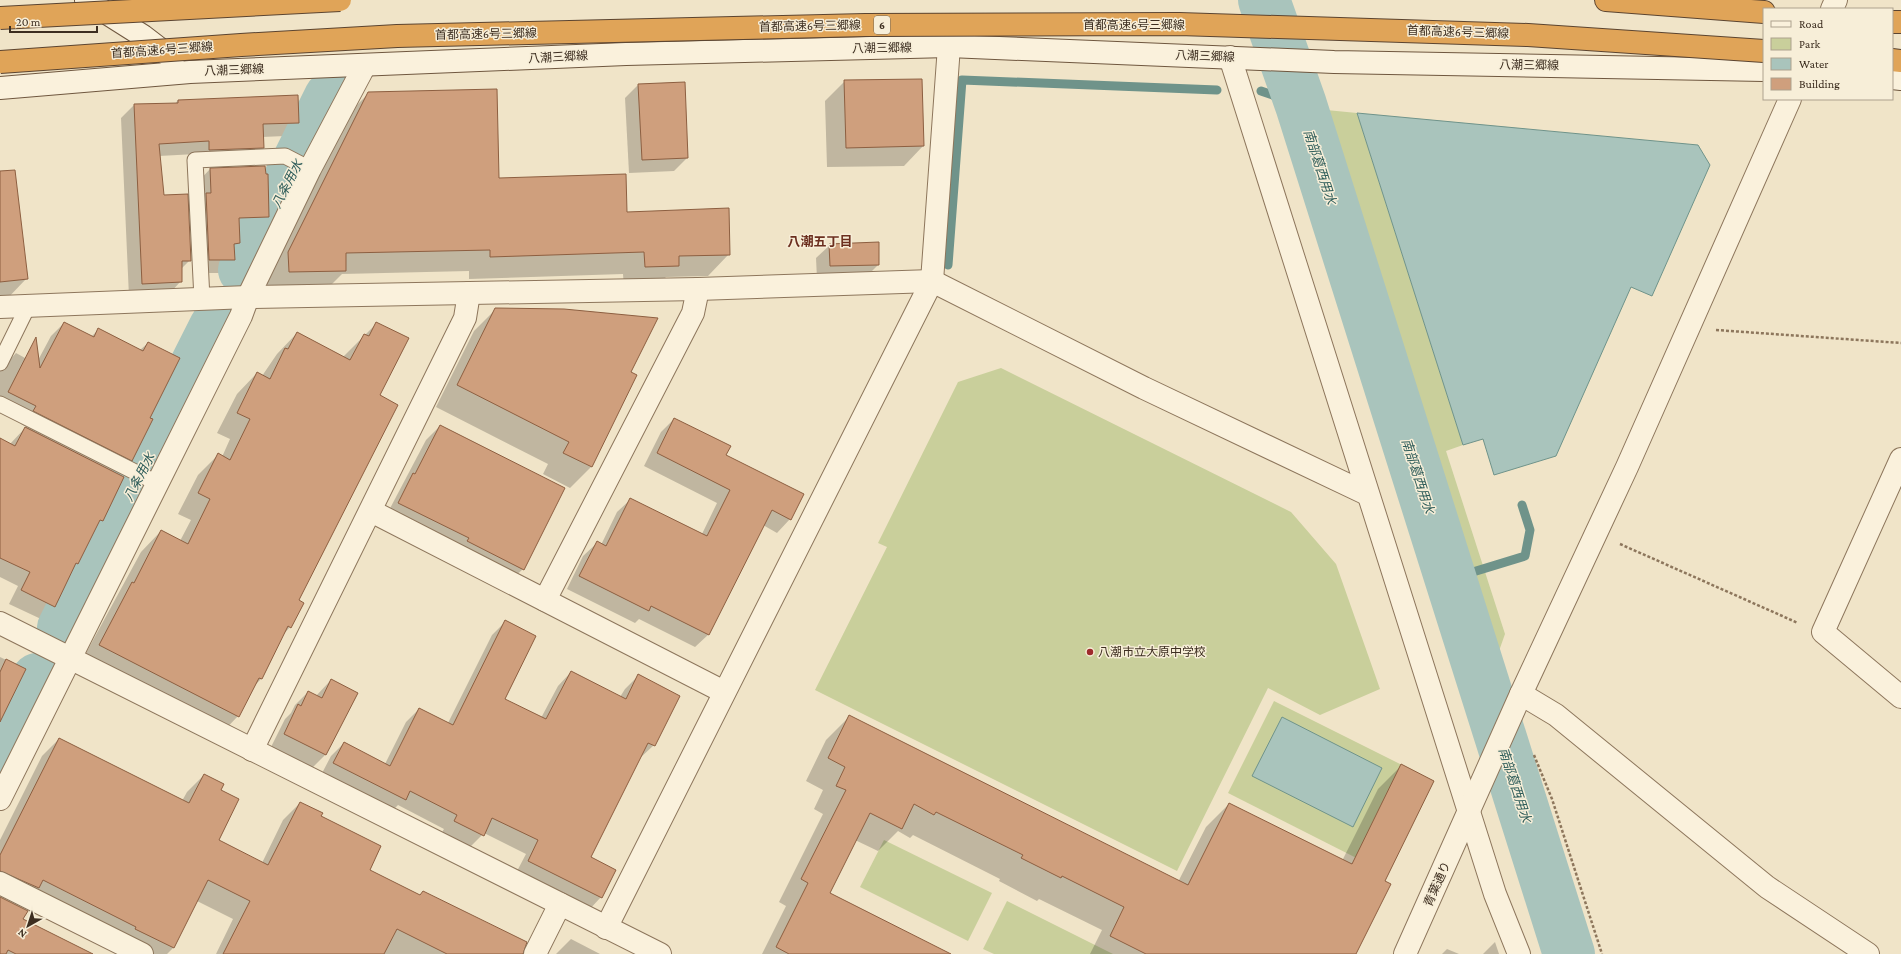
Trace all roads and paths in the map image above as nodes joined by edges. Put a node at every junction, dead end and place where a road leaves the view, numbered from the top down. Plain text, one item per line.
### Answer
1 (86, 0) edge
2 (340, 0) edge
3 (1606, 0) edge
4 (1763, 12) edge
5 (0, 18) edge
6 (949, 46) junction
7 (1763, 51) edge
8 (1230, 57) junction
9 (0, 62) edge
10 (365, 65) junction
11 (1763, 70) edge
12 (190, 72) junction
13 (0, 88) edge
14 (1790, 100) edge
15 (310, 169) junction
16 (932, 281) junction
17 (698, 289) junction
18 (469, 293) junction
19 (248, 297) junction
20 (202, 299) junction
21 (28, 306) junction
22 (0, 307) edge
23 (1715, 330) dead end
24 (1901, 343) edge
25 (0, 363) edge
26 (0, 404) edge
27 (1901, 459) edge
28 (158, 483) junction
29 (1367, 494) junction
30 (371, 510) junction
31 (1618, 543) dead end
32 (545, 600) junction
33 (0, 623) edge
34 (1823, 632) junction
35 (70, 658) junction
36 (724, 692) junction
37 (1521, 694) junction
38 (1901, 697) edge
39 (252, 750) junction
40 (1534, 755) dead end
41 (0, 799) edge
42 (1469, 813) junction
43 (0, 883) edge
44 (560, 904) junction
45 (606, 928) junction
46 (142, 954) edge
47 (535, 954) edge
48 (660, 954) edge
49 (1405, 954) edge
50 (1519, 954) edge
51 (1602, 954) edge
52 (1868, 954) edge

1 - 12 street
2 - 5 highway, bridge
3 - 4 highway
6 - 8 street, 八潮三郷線
6 - 10 street, 八潮三郷線
6 - 16 street
7 - 9 highway, 首都高速6号三郷線 / 6, bridge
8 - 11 street, 八潮三郷線
8 - 29 street
10 - 12 street, 八潮三郷線
10 - 15 street
12 - 13 street, 八潮三郷線
14 - 37 street, 青葉通り
15 - 19 street
15 - 20 lane
16 - 17 street
16 - 29 street
16 - 36 street
17 - 18 street
17 - 32 street
18 - 19 street
18 - 30 street
19 - 20 street
19 - 28 street
20 - 21 street
21 - 22 street
21 - 25 lane
23 - 24 path
26 - 28 lane
27 - 34 street
28 - 35 street
29 - 42 street
30 - 32 street
30 - 39 street
31 - 34 path
32 - 36 street
33 - 35 street
34 - 38 street
35 - 39 street
35 - 41 street
36 - 45 street
37 - 42 street, 青葉通り
37 - 52 street
39 - 44 street
40 - 51 path
42 - 49 street, 青葉通り
42 - 50 street
43 - 46 street
44 - 45 street
44 - 47 street
45 - 48 street

